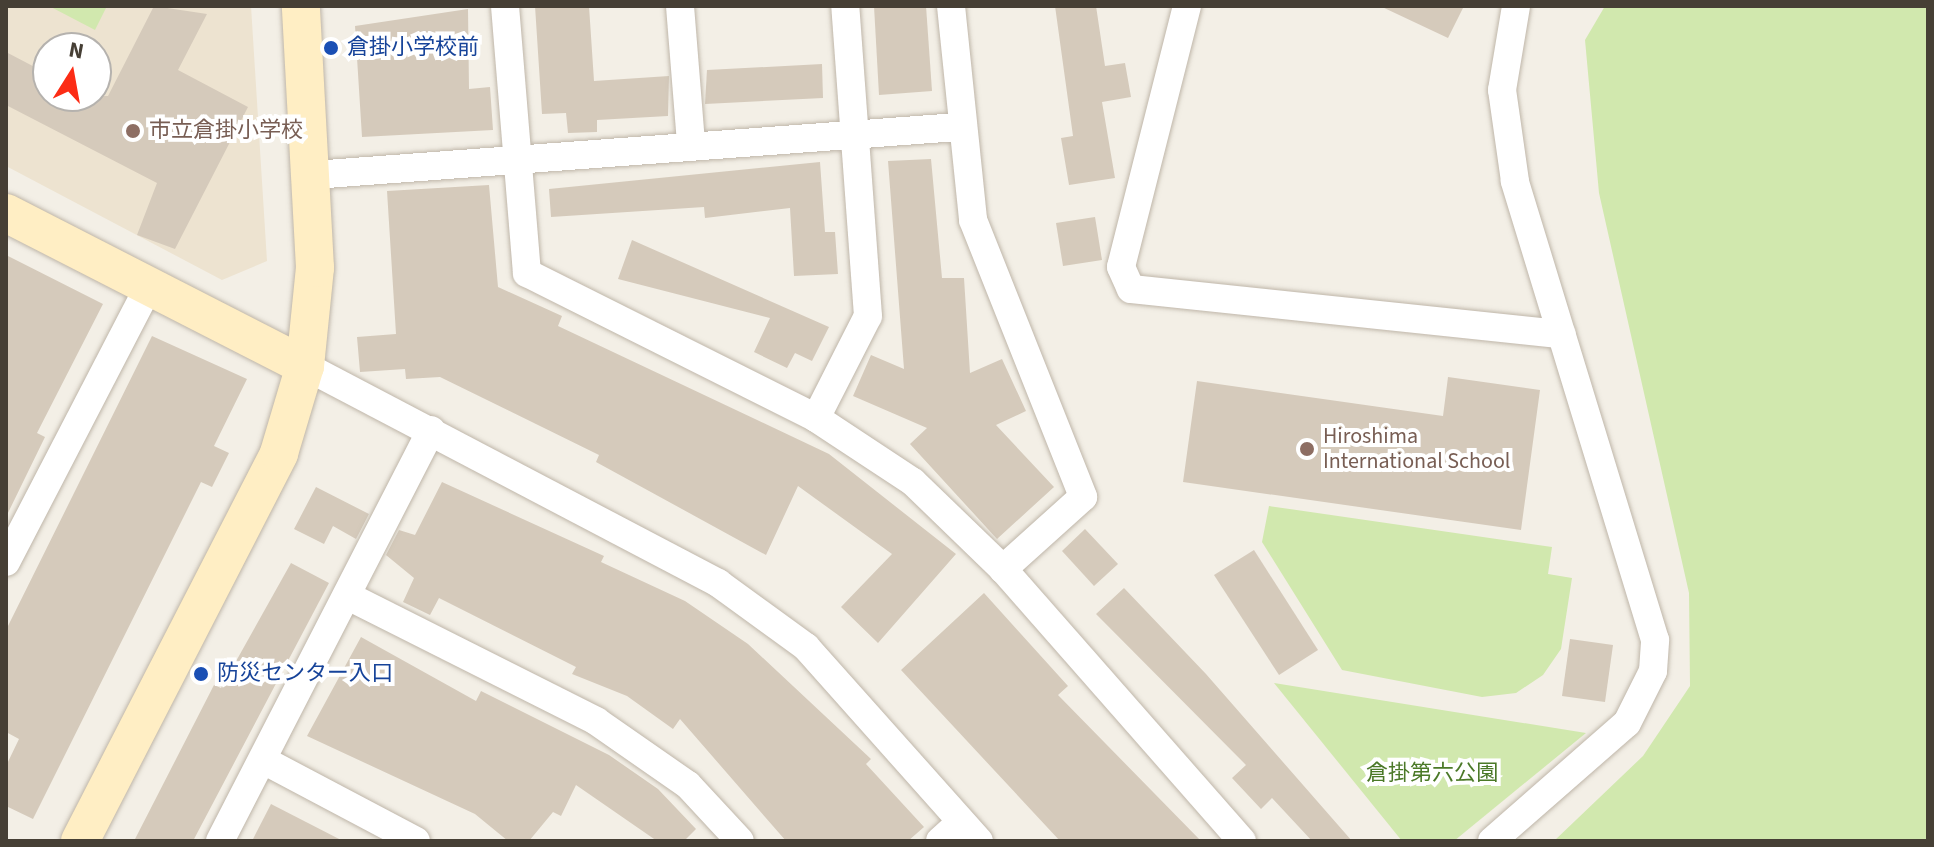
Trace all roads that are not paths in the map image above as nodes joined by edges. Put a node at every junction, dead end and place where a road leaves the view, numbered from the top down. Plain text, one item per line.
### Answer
1 (301, 6) edge
2 (505, 6) edge
3 (680, 6) edge
4 (845, 6) edge
5 (951, 6) edge
6 (1187, 6) edge
7 (1516, 6) edge
8 (958, 127) junction
9 (853, 134) junction
10 (691, 143) junction
11 (516, 157) junction
12 (313, 175) junction
13 (6, 213) edge
14 (149, 286) junction
15 (1562, 334) junction
16 (305, 366) junction
17 (816, 418) junction
18 (431, 430) junction
19 (6, 562) edge
20 (1003, 569) junction
21 (348, 596) junction
22 (263, 760) junction
23 (970, 831) edge
24 (80, 841) edge
25 (220, 841) edge
26 (416, 841) edge
27 (740, 841) edge
28 (940, 841) edge
29 (1242, 841) edge
30 (1492, 841) edge

1 - 12 street
2 - 11 street
3 - 10 street
4 - 9 street
5 - 8 street
6 - 15 street
7 - 15 street
8 - 9 street
8 - 20 street
9 - 10 street
9 - 17 street
10 - 11 street
11 - 12 street
11 - 17 street
12 - 16 street
13 - 14 street
14 - 16 street
14 - 19 street
15 - 30 street
16 - 18 street
16 - 24 street
17 - 20 street
18 - 21 street
18 - 23 street
20 - 29 street
21 - 22 street
21 - 27 street
22 - 25 street
22 - 26 street
23 - 28 street

